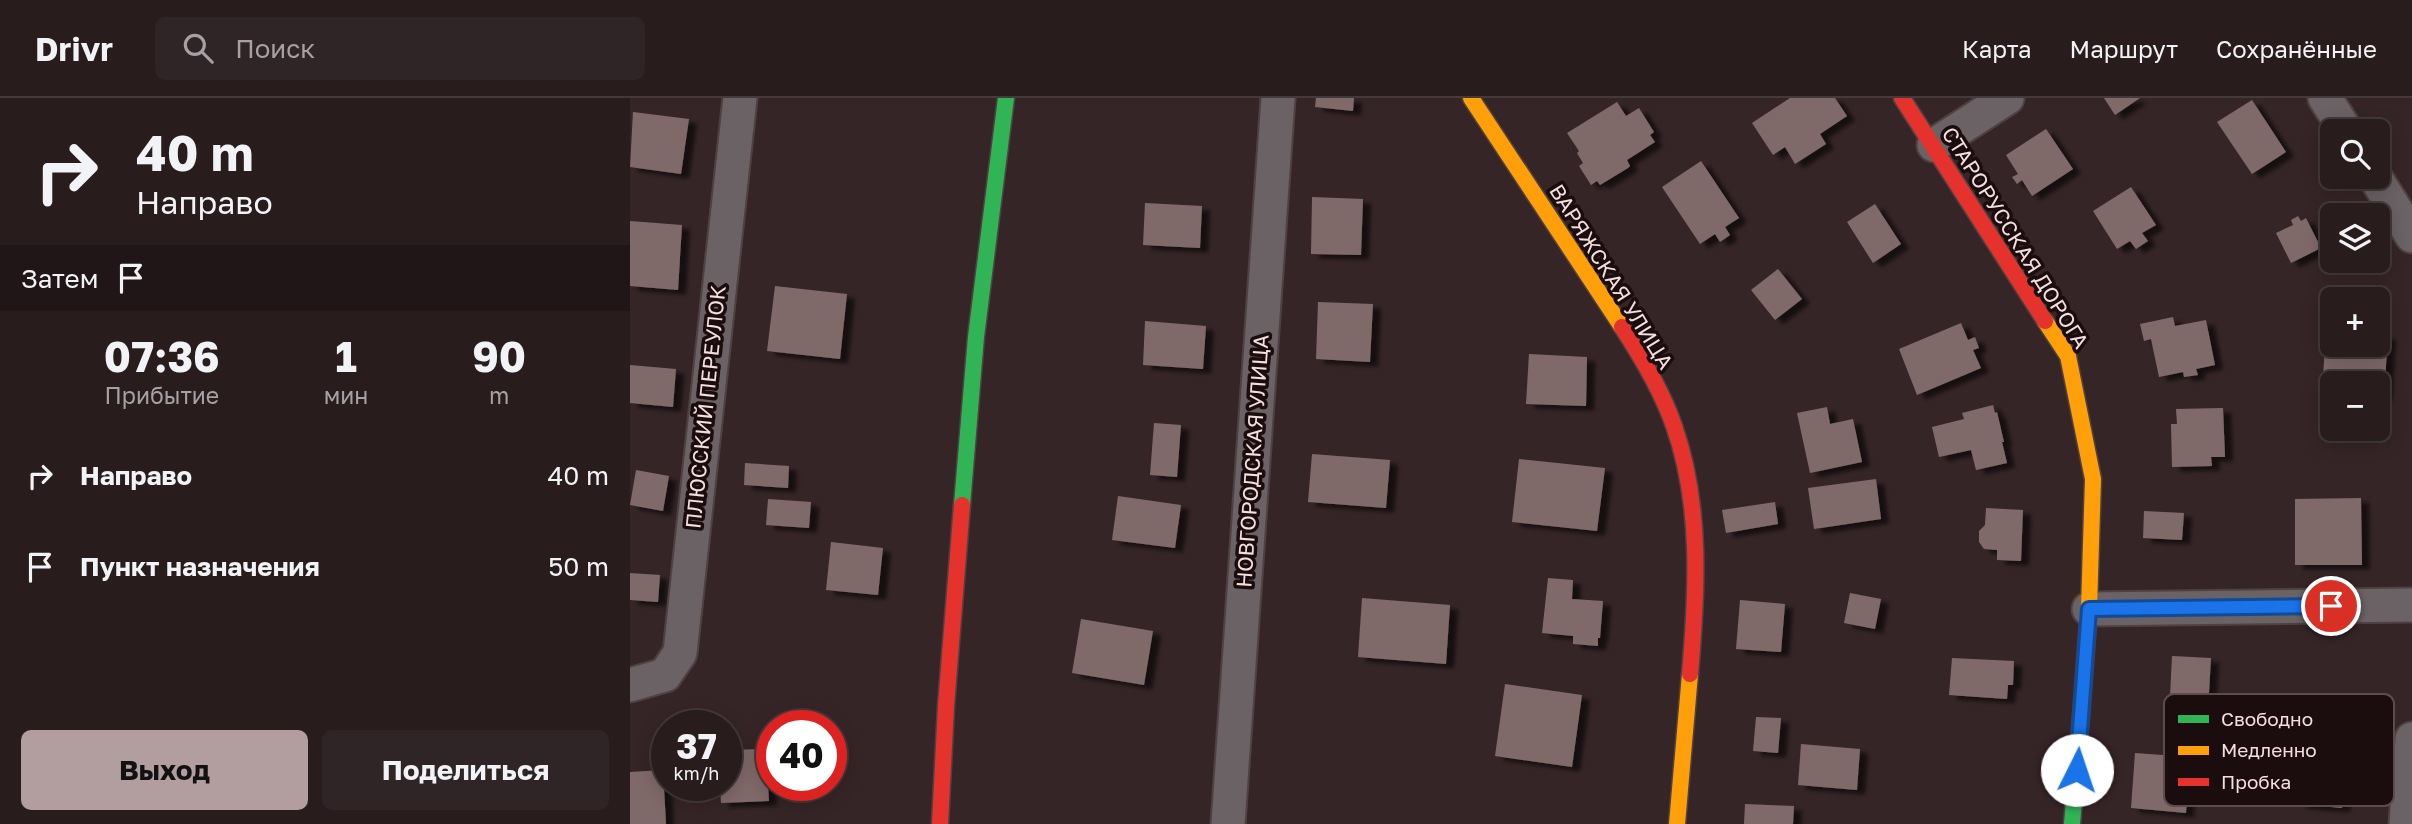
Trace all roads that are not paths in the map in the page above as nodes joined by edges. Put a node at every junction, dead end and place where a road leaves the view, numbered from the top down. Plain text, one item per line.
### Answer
1 (740, 98) edge
2 (1006, 98) edge
3 (1278, 98) edge
4 (1471, 98) edge
5 (1902, 98) edge
6 (2007, 98) edge
7 (2325, 98) edge
8 (2338, 119) edge
9 (1934, 145) junction
10 (2383, 189) edge
11 (2412, 236) edge
12 (2412, 605) edge
13 (2089, 609) junction
14 (630, 685) edge
15 (2412, 740) edge
16 (940, 824) edge
17 (1228, 824) edge
18 (1677, 824) edge
19 (2072, 824) edge
20 (2406, 824) edge

1 - 14 street, ПЛЮССКИЙ ПЕРЕУЛОК
2 - 16 street
3 - 17 street, НОВГОРОДСКАЯ УЛИЦА
4 - 18 street, ВАРЯЖСКАЯ УЛИЦА
5 - 9 street, СТАРОРУССКАЯ ДОРОГА
6 - 9 street
7 - 8 street
9 - 13 street, СТАРОРУССКАЯ ДОРОГА
10 - 11 street
12 - 13 street
13 - 19 street, СТАРОРУССКАЯ ДОРОГА
15 - 20 street

